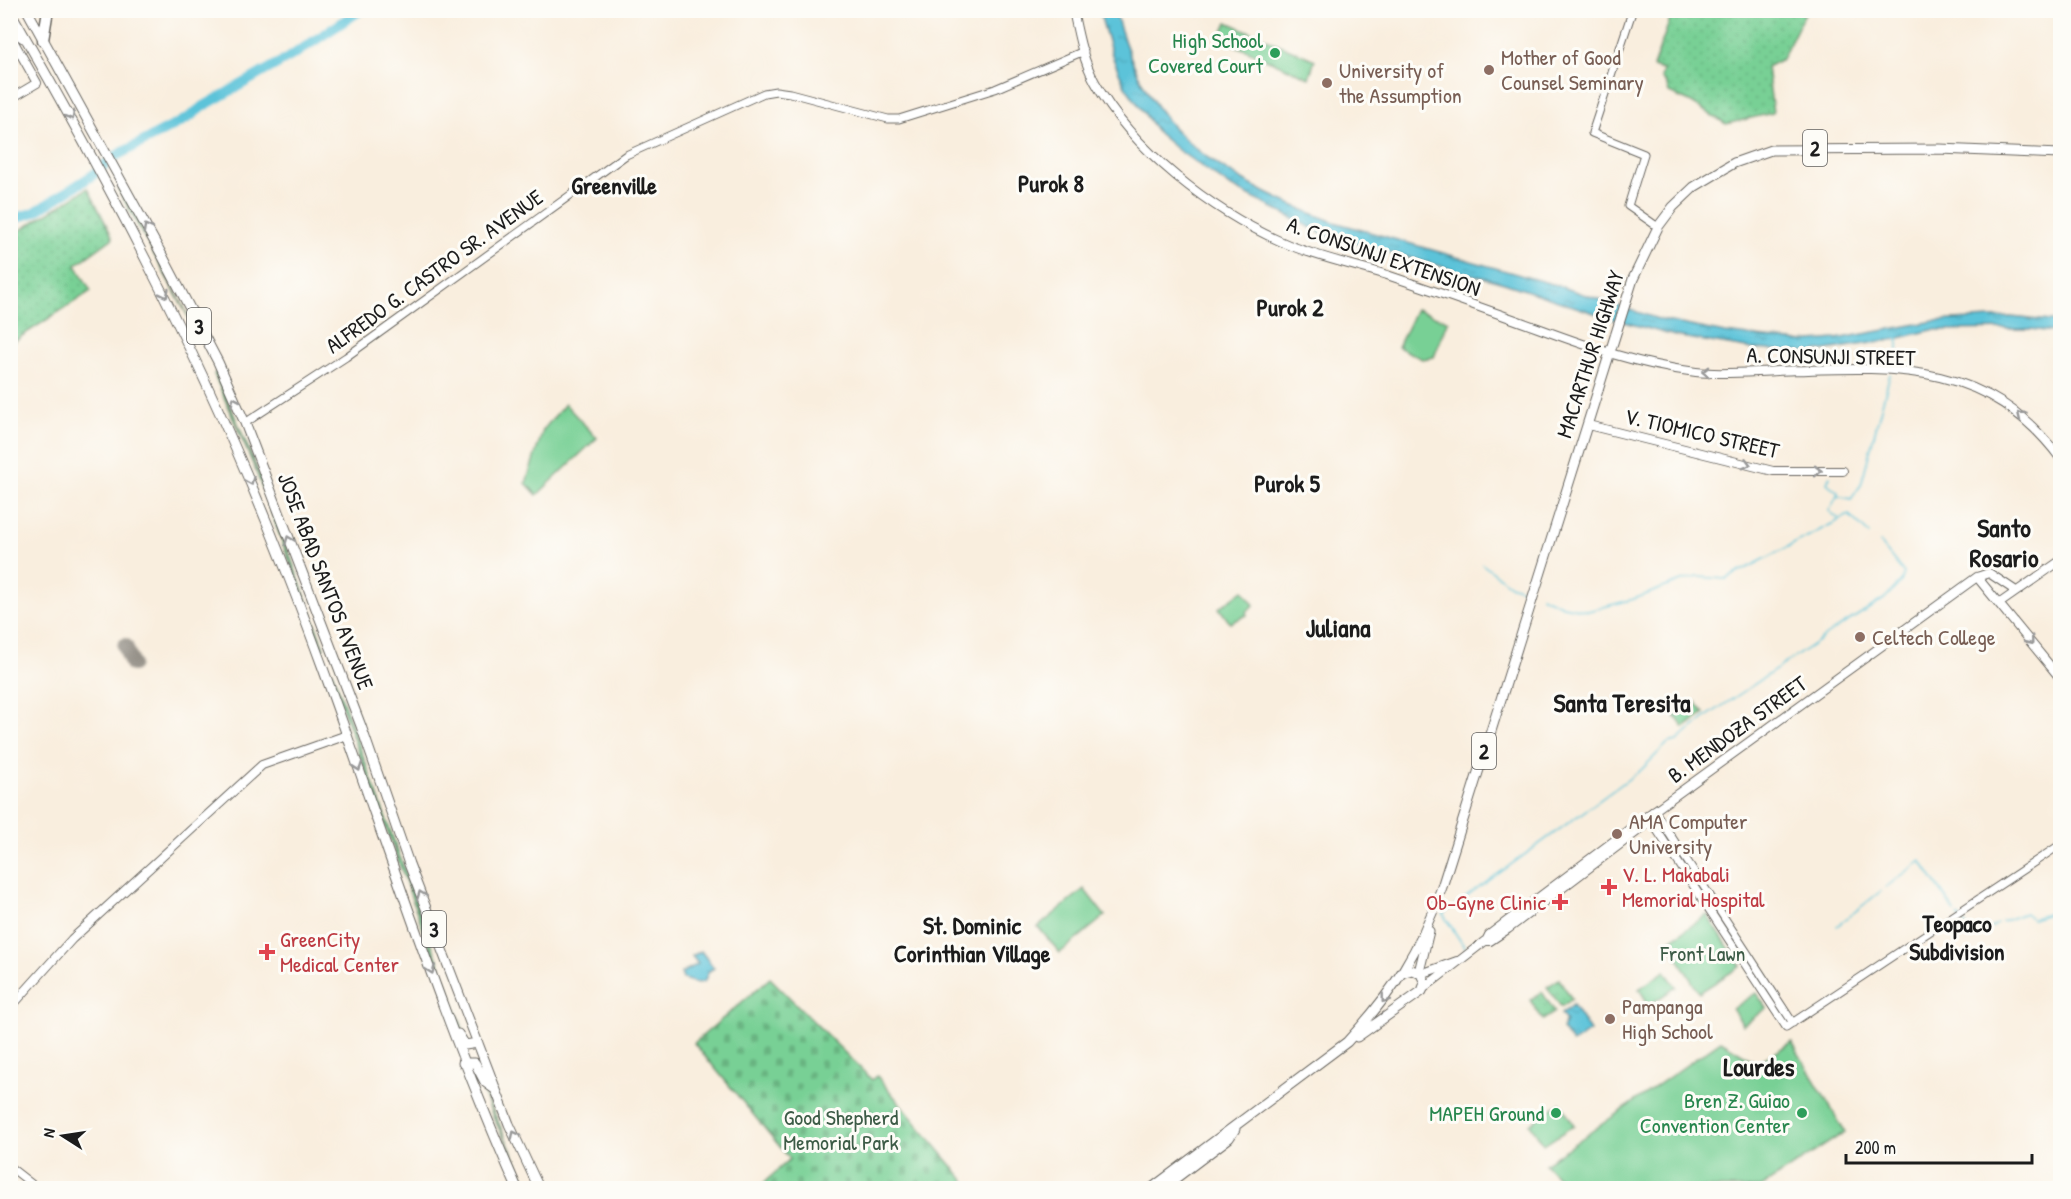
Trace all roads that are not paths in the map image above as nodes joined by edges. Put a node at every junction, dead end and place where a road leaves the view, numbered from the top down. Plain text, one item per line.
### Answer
1 (27, 10) edge
2 (48, 10) edge
3 (1073, 10) edge
4 (1628, 10) edge
5 (10, 11) edge
6 (10, 28) edge
7 (10, 35) edge
8 (43, 40) junction
9 (29, 44) junction
10 (1084, 51) junction
11 (10, 99) edge
12 (2061, 154) edge
13 (1658, 227) junction
14 (206, 339) junction
15 (190, 347) junction
16 (1610, 355) junction
17 (218, 362) junction
18 (200, 370) junction
19 (245, 423) junction
20 (1588, 425) junction
21 (2061, 458) edge
22 (1843, 471) dead end
23 (2061, 561) edge
24 (1977, 577) junction
25 (2016, 591) junction
26 (2000, 603) junction
27 (331, 648) junction
28 (318, 656) junction
29 (337, 666) junction
30 (324, 672) junction
31 (2061, 678) edge
32 (347, 735) junction
33 (1654, 810) junction
34 (1651, 821) joint
35 (2061, 845) edge
36 (1684, 864) junction
37 (1436, 906) junction
38 (1486, 941) junction
39 (1458, 960) junction
40 (1420, 973) junction
41 (1402, 976) junction
42 (1424, 988) junction
43 (1414, 996) junction
44 (10, 1008) edge
45 (450, 1029) junction
46 (1347, 1042) junction
47 (478, 1043) junction
48 (463, 1063) junction
49 (496, 1090) junction
50 (1235, 1129) junction
51 (10, 1167) edge
52 (37, 1188) edge
53 (517, 1188) edge
54 (539, 1188) edge
55 (1152, 1188) edge
56 (1162, 1188) edge

1 - 8 highway, JOSE ABAD SANTOS AVENUE / 3
2 - 8 highway
3 - 10 main road, A. CONSUNJI EXTENSION
4 - 13 street
5 - 9 highway, JOSE ABAD SANTOS AVENUE / 3
6 - 9 highway
7 - 11 main road
14 -> 8 highway, JOSE ABAD SANTOS AVENUE / 3
9 -> 15 highway, JOSE ABAD SANTOS AVENUE / 3
10 - 16 main road, A. CONSUNJI EXTENSION
10 - 19 street, ALFREDO G. CASTRO SR. AVENUE
12 - 13 highway, MACARTHUR HIGHWAY / 2
13 - 16 highway, MACARTHUR HIGHWAY / 2
14 - 15 highway
14 - 17 highway, JOSE ABAD SANTOS AVENUE / 3
15 - 18 highway, JOSE ABAD SANTOS AVENUE / 3
16 - 20 highway, MACARTHUR HIGHWAY / 2
21 -> 16 main road, A. CONSUNJI STREET
17 - 18 highway
19 -> 17 highway, JOSE ABAD SANTOS AVENUE / 3
18 -> 28 highway, JOSE ABAD SANTOS AVENUE / 3
27 -> 19 highway, JOSE ABAD SANTOS AVENUE / 3
20 -> 22 main road, V. TIOMICO STREET
20 - 37 highway, MACARTHUR HIGHWAY / 2
23 - 25 main road
24 - 25 main road
24 - 26 main road
24 - 33 main road, B. MENDOZA STREET
25 - 26 main road
26 -> 31 main road
27 - 28 highway
27 - 29 highway, JOSE ABAD SANTOS AVENUE / 3
28 - 30 highway, JOSE ABAD SANTOS AVENUE / 3
29 - 30 highway
47 -> 29 highway, JOSE ABAD SANTOS AVENUE / 3
30 - 32 highway, JOSE ABAD SANTOS AVENUE / 3
32 - 44 main road
32 -> 45 highway, JOSE ABAD SANTOS AVENUE / 3
33 - 36 street
33 - 38 main road, B. MENDOZA STREET
34 - 36 street
34 - 38 main road, B. MENDOZA STREET
35 - 36 street
37 - 40 highway, MACARTHUR HIGHWAY / 2
37 - 41 highway, MACARTHUR HIGHWAY / 2
38 - 39 main road, B. MENDOZA STREET
39 - 40 main road, B. MENDOZA STREET
39 - 42 main road, B. MENDOZA STREET
40 - 41 highway
40 - 42 highway, MACARTHUR HIGHWAY / 2
41 - 43 highway
41 -> 46 highway, MACARTHUR HIGHWAY / 2
42 - 43 highway, MACARTHUR HIGHWAY / 2
43 - 46 highway, MACARTHUR HIGHWAY / 2
45 - 47 highway
45 - 48 highway, JOSE ABAD SANTOS AVENUE / 3
46 - 50 highway, MACARTHUR HIGHWAY / 2
47 - 49 highway, JOSE ABAD SANTOS AVENUE / 3
48 - 49 highway
48 - 53 highway, JOSE ABAD SANTOS AVENUE / 3
54 -> 49 highway, JOSE ABAD SANTOS AVENUE / 3
50 - 55 highway, MACARTHUR HIGHWAY / 2
50 - 56 highway, MACARTHUR HIGHWAY / 2
51 - 52 street

